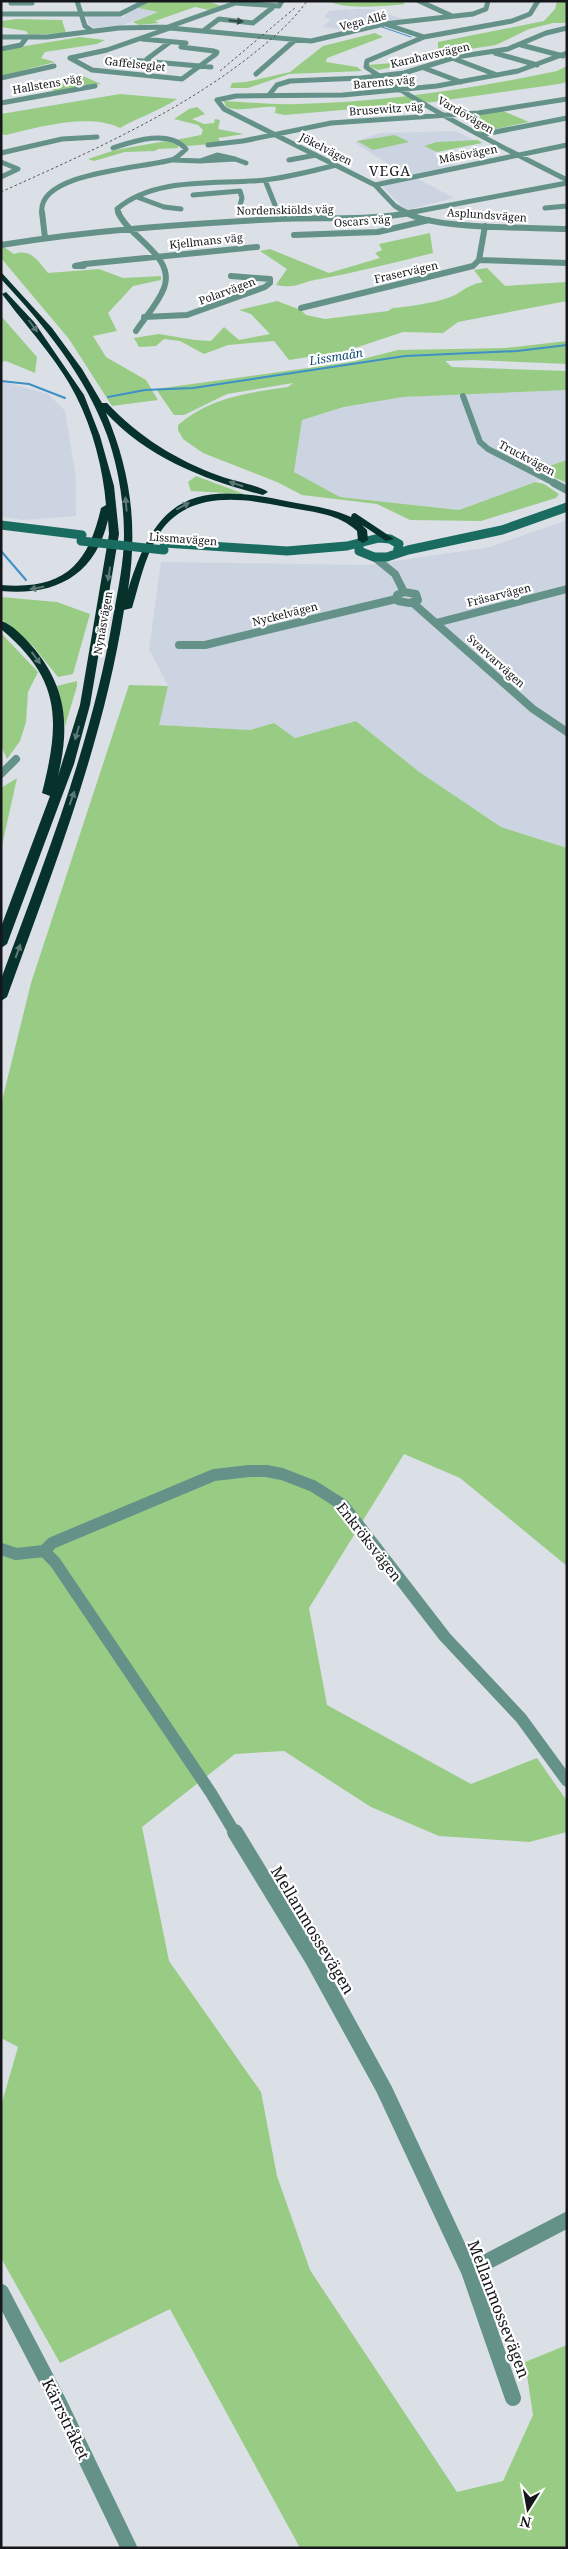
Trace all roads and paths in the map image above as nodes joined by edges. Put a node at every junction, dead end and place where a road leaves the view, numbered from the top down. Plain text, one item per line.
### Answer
1 (77, 1) edge
2 (146, 1) edge
3 (419, 1) edge
4 (488, 1) edge
5 (538, 1) edge
6 (238, 2) edge
7 (4, 3) edge
8 (32, 3) dead end
9 (280, 3) edge
10 (272, 8) dead end
11 (2, 13) edge
12 (80, 15) junction
13 (454, 17) junction
14 (461, 21) dead end
15 (384, 24) junction
16 (466, 24) dead end
17 (473, 27) junction
18 (166, 28) junction
19 (567, 28) edge
20 (92, 31) junction
21 (202, 31) junction
22 (422, 36) junction
23 (27, 37) junction
24 (1, 38) edge
25 (138, 38) junction
26 (294, 41) junction
27 (529, 41) junction
28 (170, 42) junction
29 (186, 43) junction
30 (522, 45) junction
31 (1, 49) edge
32 (493, 52) junction
33 (566, 54) edge
34 (452, 58) junction
35 (131, 60) dead end
36 (145, 60) junction
37 (157, 62) junction
38 (537, 65) junction
39 (54, 66) dead end
40 (200, 66) junction
41 (211, 68) dead end
42 (424, 68) junction
43 (256, 74) dead end
44 (138, 75) junction
45 (379, 76) junction
46 (497, 76) junction
47 (1, 78) edge
48 (463, 82) junction
49 (96, 86) dead end
50 (363, 88) dead end
51 (400, 91) junction
52 (371, 93) junction
53 (269, 95) junction
54 (567, 99) edge
55 (1, 103) edge
56 (229, 111) joint
57 (446, 116) junction
58 (567, 118) edge
59 (327, 124) junction
60 (334, 128) dead end
61 (275, 134) junction
62 (480, 135) junction
63 (97, 137) dead end
64 (248, 140) junction
65 (208, 145) dead end
66 (567, 145) edge
67 (262, 146) dead end
68 (113, 148) dead end
69 (1, 153) edge
70 (518, 154) junction
71 (316, 155) junction
72 (236, 159) junction
73 (173, 160) junction
74 (200, 160) junction
75 (289, 160) dead end
76 (1, 162) edge
77 (246, 163) dead end
78 (336, 165) junction
79 (1, 177) edge
80 (265, 180) junction
81 (236, 182) junction
82 (567, 182) edge
83 (375, 184) junction
84 (240, 191) junction
85 (193, 195) dead end
86 (136, 197) junction
87 (275, 205) dead end
88 (567, 206) edge
89 (546, 208) dead end
90 (181, 209) dead end
91 (239, 209) dead end
92 (408, 214) junction
93 (429, 220) junction
94 (485, 226) junction
95 (127, 229) junction
96 (567, 229) edge
97 (294, 235) dead end
98 (45, 238) junction
99 (1, 246) edge
100 (257, 247) dead end
101 (158, 257) junction
102 (479, 260) junction
103 (567, 263) edge
104 (86, 264) dead end
105 (1, 274) edge
106 (231, 276) dead end
107 (1, 289) edge
108 (301, 308) dead end
109 (144, 317) junction
110 (136, 331) dead end
111 (92, 390) junction
112 (462, 396) dead end
113 (109, 486) junction
114 (567, 489) edge
115 (567, 498) edge
116 (567, 507) edge
117 (1, 525) edge
118 (1, 533) edge
119 (81, 538) junction
120 (392, 540) junction
121 (361, 542) junction
122 (164, 546) junction
123 (364, 554) junction
124 (395, 554) junction
125 (374, 557) junction
126 (395, 574) junction
127 (1, 588) edge
128 (567, 589) edge
129 (404, 592) junction
130 (396, 599) junction
131 (413, 603) junction
132 (436, 623) junction
133 (1, 624) edge
134 (116, 640) junction
135 (180, 646) dead end
136 (567, 732) edge
137 (16, 759) dead end
138 (1, 774) edge
139 (27, 874) junction
140 (1, 944) edge
141 (1, 997) edge
142 (44, 1551) junction
143 (3, 1554) edge
144 (567, 1781) edge
145 (567, 2220) edge
146 (468, 2270) junction
147 (1, 2292) edge
148 (514, 2398) dead end
149 (129, 2548) edge

1 - 12 street
2 - 12 street
3 - 13 street
4 - 13 street, Vega Allé
5 - 17 street, Vardövägen
6 - 9 street
6 - 18 street, Gaffelseglet
7 - 8 street
21 -> 10 street
11 - 12 street
12 - 20 street
13 - 14 street
13 - 15 street, Vega Allé
15 - 22 street
15 - 26 street, Vega Allé
16 - 17 street
17 - 22 street, Vardövägen
18 - 20 street
18 - 21 street
18 - 25 street, Gaffelseglet
19 - 27 street, Karahavsvägen
20 - 23 street
21 - 26 street
21 - 29 street
22 - 45 street, Vardövägen
23 - 24 street
23 - 31 street
25 - 28 street
25 - 44 street, Gaffelseglet
26 - 43 street
27 - 30 street, Karahavsvägen
27 - 33 street
28 - 29 street
28 - 36 street
29 - 40 street
30 - 32 street, Karahavsvägen
30 - 33 street
32 - 34 street, Karahavsvägen
32 - 38 street
33 - 38 street, Barents väg
34 - 42 street, Karahavsvägen
34 - 46 street
35 - 36 street
36 - 37 street
37 - 40 street
37 - 44 street
38 - 46 street, Barents väg
39 - 47 street, Hallstens väg
40 - 41 street
40 - 44 street, Gaffelseglet
42 - 45 street, Karahavsvägen
42 - 48 street
45 - 51 street, Vardövägen
45 - 53 street, Karahavsvägen
46 - 48 street, Barents väg
48 - 51 street, Barents väg
49 - 55 street, Hallstens väg
50 - 52 street
51 - 52 street, Barents väg
51 - 57 street, Vardövägen
52 - 53 street, Barents väg
53 - 56 street, Barents väg
54 - 57 street, Brusewitz väg
56 - 61 street, Jökelvägen
57 - 59 street, Brusewitz väg
57 - 62 street, Vardövägen
58 - 62 street
59 - 60 street
59 - 61 street, Brusewitz väg
61 - 64 street, Brusewitz väg
61 - 71 street, Jökelvägen
62 - 70 street, Vardövägen
63 - 69 street
64 - 65 street, Brusewitz väg
64 - 67 street
66 - 70 street, Måsövägen
68 - 73 street
70 - 82 street, Vardövägen
70 - 83 street, Måsövägen
71 - 75 street
71 - 78 street, Jökelvägen
72 - 74 street
72 - 74 street
72 - 77 street
73 - 74 street
73 - 98 street
76 - 79 street
78 - 80 street
78 - 83 street, Jökelvägen
80 - 81 street
80 - 87 street
81 - 84 street
81 - 86 street
82 - 92 street, Nordenskiölds väg
83 - 92 street, Jökelvägen
84 - 85 street
84 - 91 street
86 - 90 street
86 - 95 street
88 - 89 street
92 - 93 street, Asplundsvägen
92 - 95 street, Nordenskiölds väg
93 - 94 street, Asplundsvägen
93 - 97 street, Oscars väg
94 - 96 street, Asplundsvägen
94 - 102 street
95 - 98 street, Nordenskiölds väg
95 - 101 street
98 - 99 street, Nordenskiölds väg
100 - 101 street, Kjellmans väg
101 - 104 street
101 - 109 street
102 - 103 street
102 - 108 street, Fraservägen
105 - 111 highway, Nynäsvägen
106 - 109 street, Polarvägen
107 -> 113 highway, Nynäsvägen
109 - 110 street
120 -> 111 highway
134 -> 111 highway, Nynäsvägen
112 - 114 street, Truckvägen
113 -> 127 highway
113 -> 139 highway, Nynäsvägen
115 - 120 street
116 - 124 street
117 - 119 street, Lissmavägen
118 - 119 street, Lissmavägen
119 - 122 street, Lissmavägen, bridge
120 - 121 street, Lissmavägen
120 - 124 street
121 - 122 street, Lissmavägen
121 - 123 street
134 -> 121 highway
122 - 123 street, Lissmavägen
123 - 125 street, Lissmavägen
124 - 125 street
124 - 126 street
125 - 126 street
126 - 129 street
128 - 132 street, Fräsarvägen
129 - 130 street
129 - 131 street, Svarvarvägen
130 - 131 street
130 - 135 street, Nyckelvägen
131 - 132 street, Svarvarvägen
132 - 136 street, Svarvarvägen
133 -> 139 highway
141 -> 134 highway, Nynäsvägen
137 - 138 street
139 - 140 highway, Nynäsvägen
142 - 143 street
142 - 144 street, Enkröksvägen
142 - 146 street, Mellanmossevägen
145 - 146 street
146 - 148 street, Mellanmossevägen
147 - 149 street, Kärrstråket

